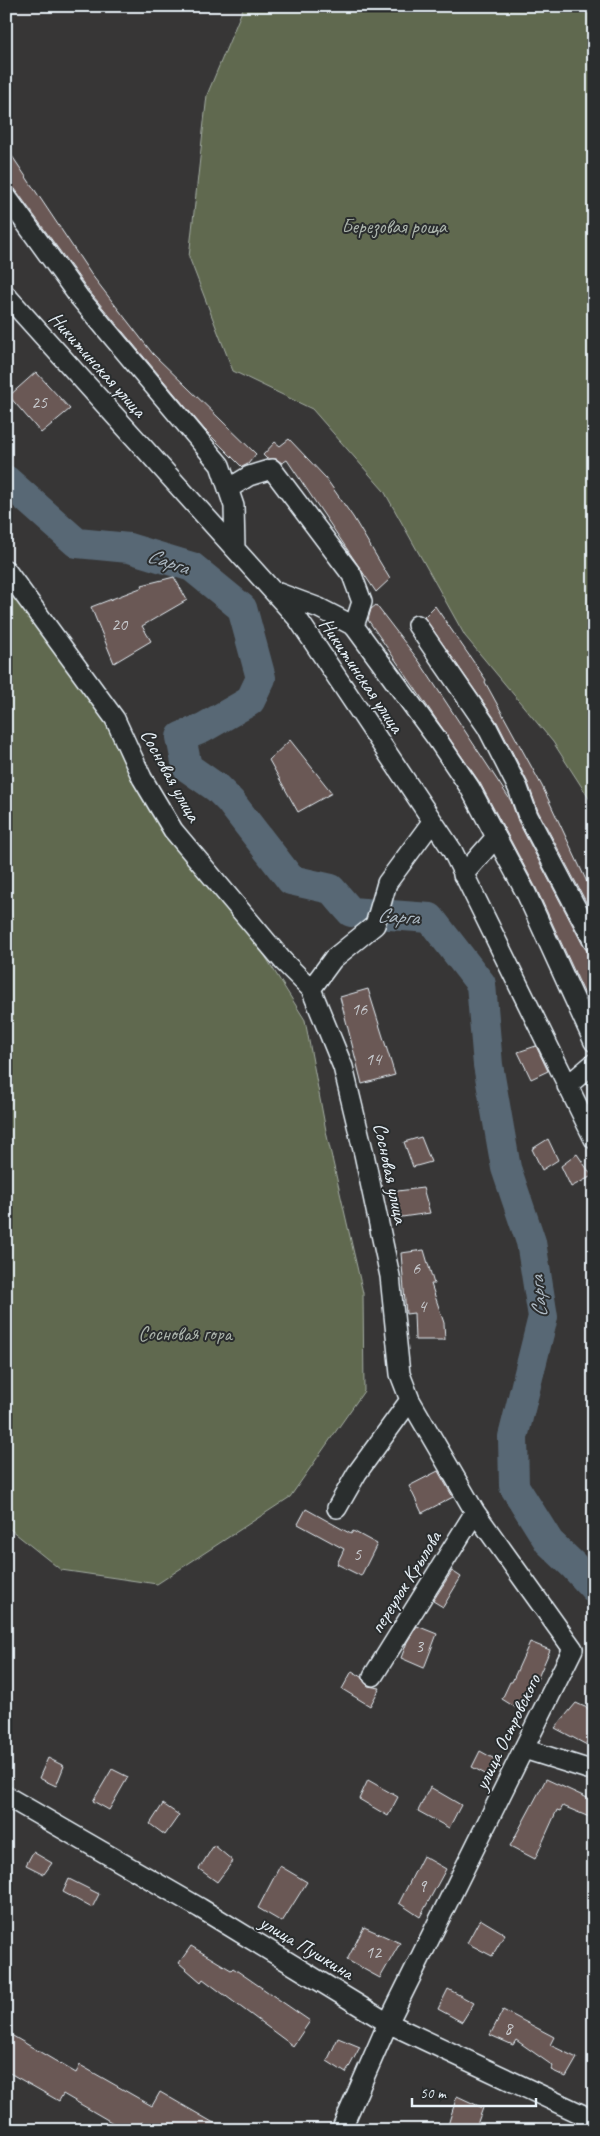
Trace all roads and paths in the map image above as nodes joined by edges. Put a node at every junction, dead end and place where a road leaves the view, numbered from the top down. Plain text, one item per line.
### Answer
1 (6, 196) edge
2 (6, 296) edge
3 (228, 489) junction
4 (235, 550) junction
5 (6, 570) edge
6 (273, 591) junction
7 (417, 625) dead end
8 (354, 626) junction
9 (432, 822) junction
10 (496, 837) junction
11 (464, 875) junction
12 (594, 942) edge
13 (311, 989) junction
14 (594, 1042) edge
15 (594, 1063) edge
16 (568, 1086) junction
17 (594, 1139) edge
18 (400, 1374) joint
19 (410, 1400) junction
20 (337, 1508) dead end
21 (475, 1512) junction
22 (373, 1676) dead end
23 (524, 1749) junction
24 (594, 1771) edge
25 (6, 1796) edge
26 (388, 2023) junction
27 (594, 2120) edge
28 (341, 2130) edge

1 - 3 street
2 - 4 street, Никитинская улица
3 - 4 street
3 - 8 street
4 - 6 street, Никитинская улица
5 - 13 street, Сосновая улица
6 - 8 street
6 - 9 street, Никитинская улица
7 - 12 street
8 - 10 street
9 - 11 street, Никитинская улица
9 - 13 street
10 - 11 street
10 - 14 street
11 - 16 street, Никитинская улица
13 - 18 street, Сосновая улица
15 - 16 street
16 - 17 street, Никитинская улица
18 - 19 street, улица Островского
19 - 20 street
19 - 21 street, улица Островского
21 - 22 street, переулок Крылова
21 - 23 street, улица Островского
23 - 24 street
23 - 26 street, улица Островского
25 - 26 street, улица Пушкина
26 - 27 street, улица Пушкина
26 - 28 street, улица Островского

